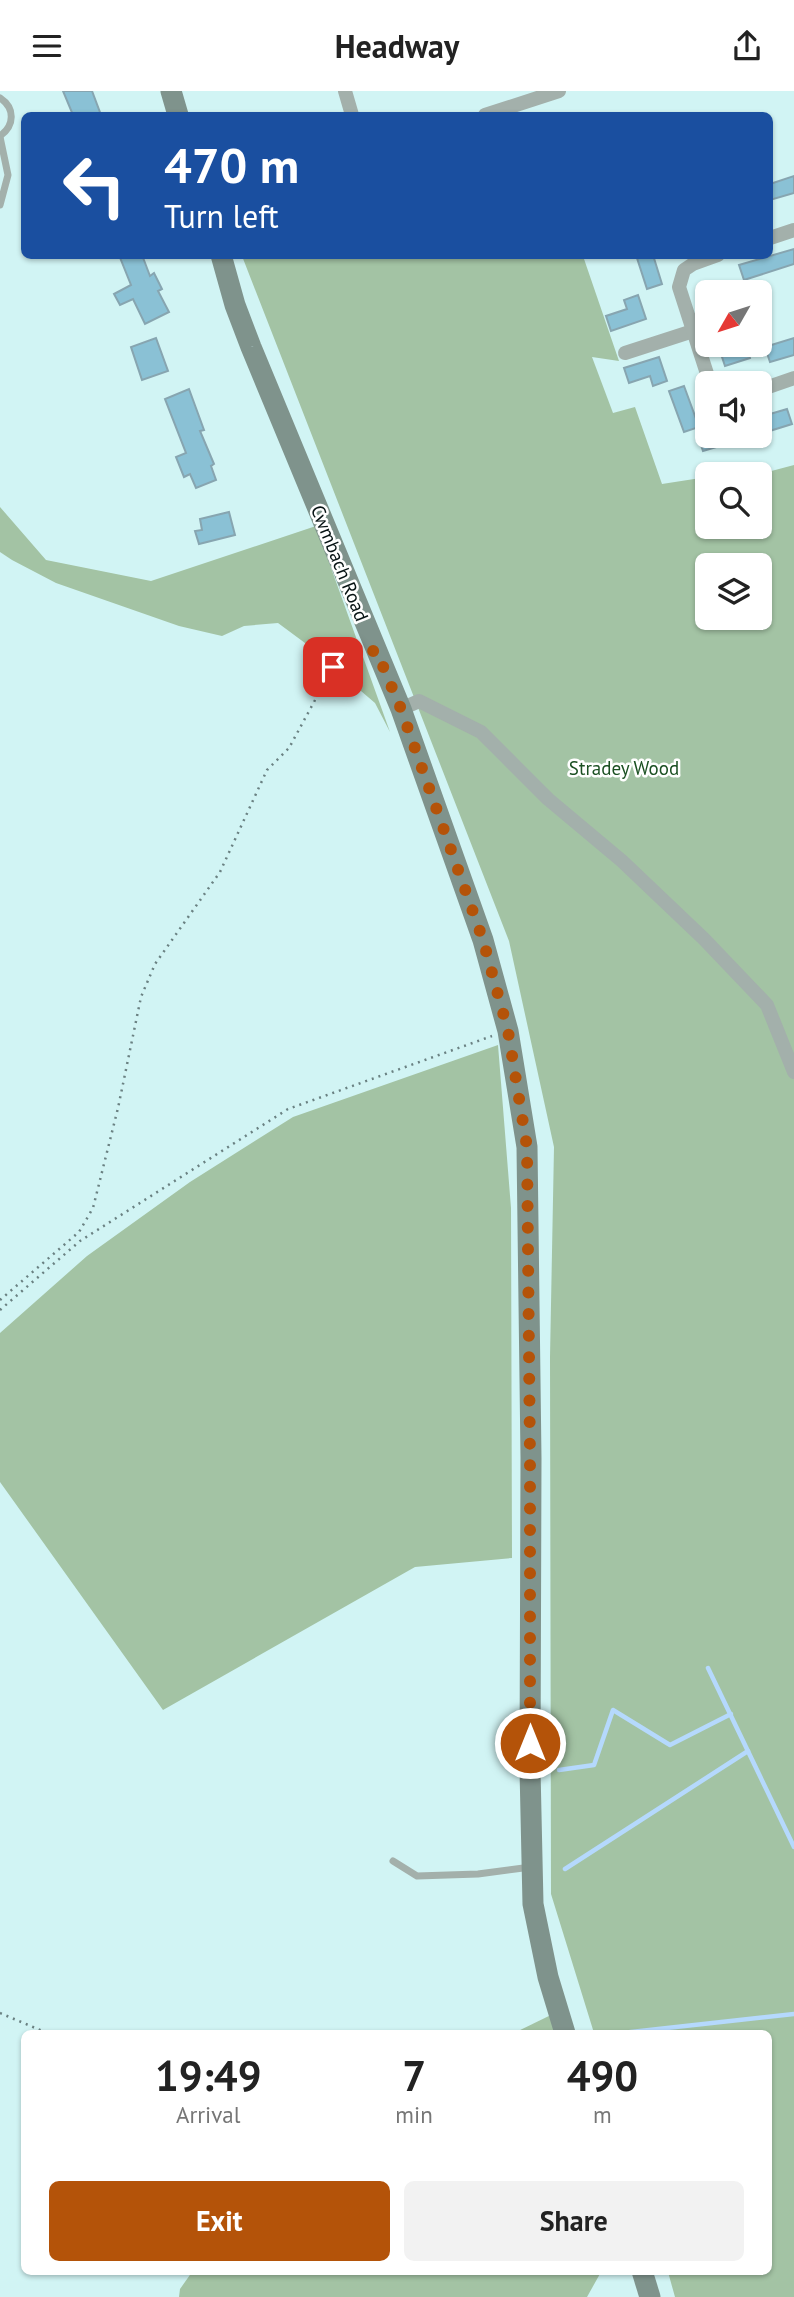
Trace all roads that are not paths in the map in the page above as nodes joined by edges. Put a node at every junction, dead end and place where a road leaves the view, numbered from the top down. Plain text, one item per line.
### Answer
1 (171, 91) edge
2 (345, 91) edge
3 (559, 91) edge
4 (0, 97) edge
5 (177, 112) edge
6 (351, 112) edge
7 (494, 112) edge
8 (0, 136) edge
9 (0, 205) edge
10 (794, 230) edge
11 (773, 237) edge
12 (222, 259) edge
13 (707, 259) edge
14 (693, 331) junction
15 (625, 353) dead end
16 (706, 371) edge
17 (794, 378) edge
18 (772, 386) edge
19 (401, 709) junction
20 (794, 1072) edge
21 (393, 1861) dead end
22 (532, 1867) junction
23 (564, 2030) edge
24 (643, 2275) edge
25 (650, 2297) edge

1 - 5 main road
2 - 6 street
3 - 7 street
4 - 8 lane
8 - 9 lane
10 - 11 street
12 - 19 main road, Cwmbach Road
13 - 14 street
14 - 15 street
14 - 16 street
17 - 18 street
19 - 20 street
19 - 22 main road, Cwmbach Road
21 - 22 lane
22 - 23 main road, Cwmbach Road
24 - 25 main road

